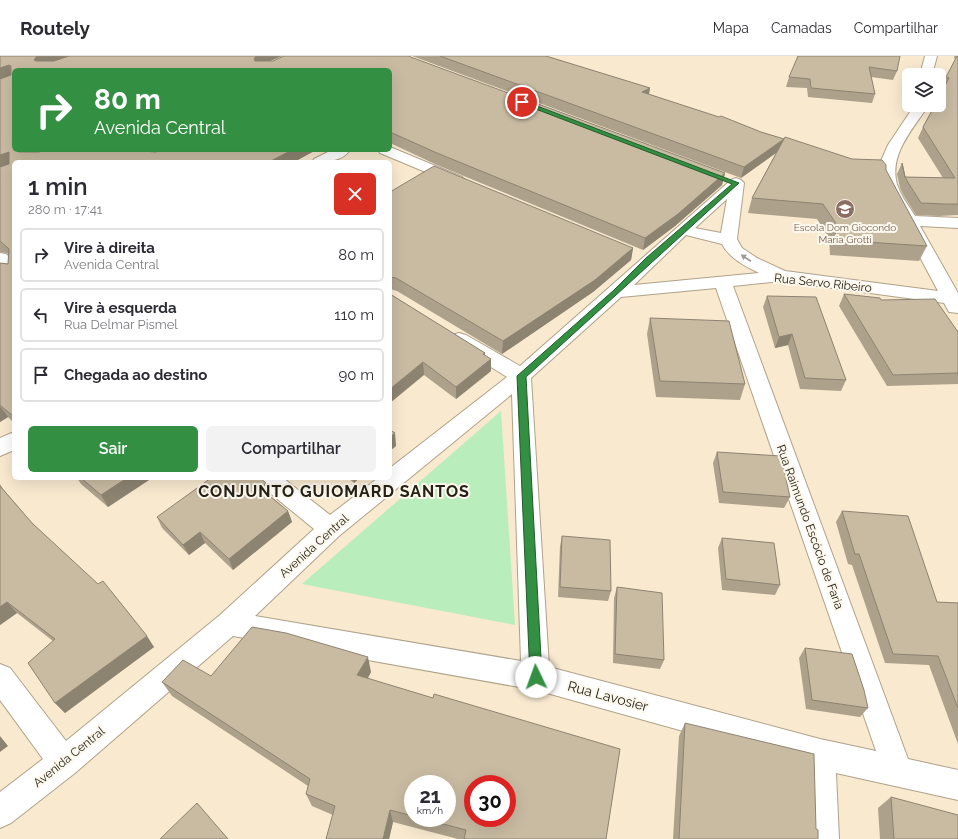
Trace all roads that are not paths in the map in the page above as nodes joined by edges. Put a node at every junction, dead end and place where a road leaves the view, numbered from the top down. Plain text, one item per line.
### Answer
1 (931, 56) edge
2 (928, 68) edge
3 (917, 112) edge
4 (340, 152) edge
5 (390, 152) edge
6 (323, 160) edge
7 (433, 170) junction
8 (415, 181) edge
9 (469, 185) edge
10 (909, 221) junction
11 (958, 223) edge
12 (684, 230) junction
13 (729, 240) junction
14 (0, 258) edge
15 (12, 268) edge
16 (781, 276) junction
17 (723, 282) junction
18 (616, 292) junction
19 (956, 303) edge
20 (442, 328) edge
21 (521, 376) junction
22 (12, 441) edge
23 (0, 448) edge
24 (269, 480) edge
25 (330, 530) junction
26 (229, 623) junction
27 (0, 677) edge
28 (536, 677) junction
29 (820, 754) junction
30 (64, 762) junction
31 (898, 772) junction
32 (958, 785) edge
33 (0, 812) edge
34 (823, 839) edge

1 - 2 street
3 - 10 street
4 - 6 street
5 - 7 street
7 - 8 street
7 - 9 street
10 - 11 street
10 - 19 street
12 - 13 street
12 - 13 street, Avenida Central
12 - 18 street, Avenida Central
16 -> 13 street
14 - 15 street
16 - 17 street, Rua Servo Ribeiro
16 - 19 street, Rua Servo Ribeiro
17 - 18 street, Rua Servo Ribeiro
17 - 31 street, Rua Raimundo Escócio de Faria
18 - 21 street, Avenida Central
20 - 21 street
21 - 25 street, Avenida Central
21 - 28 street
22 - 23 street
24 - 25 street
25 - 26 street, Avenida Central
26 - 28 street, Rua Lavosier
26 - 30 street, Avenida Central
27 - 30 street
28 - 29 street, Rua Lavosier
29 - 31 street, Rua Lavosier
29 - 34 street
30 - 33 street, Avenida Central
31 - 32 street, Rua Lavosier

